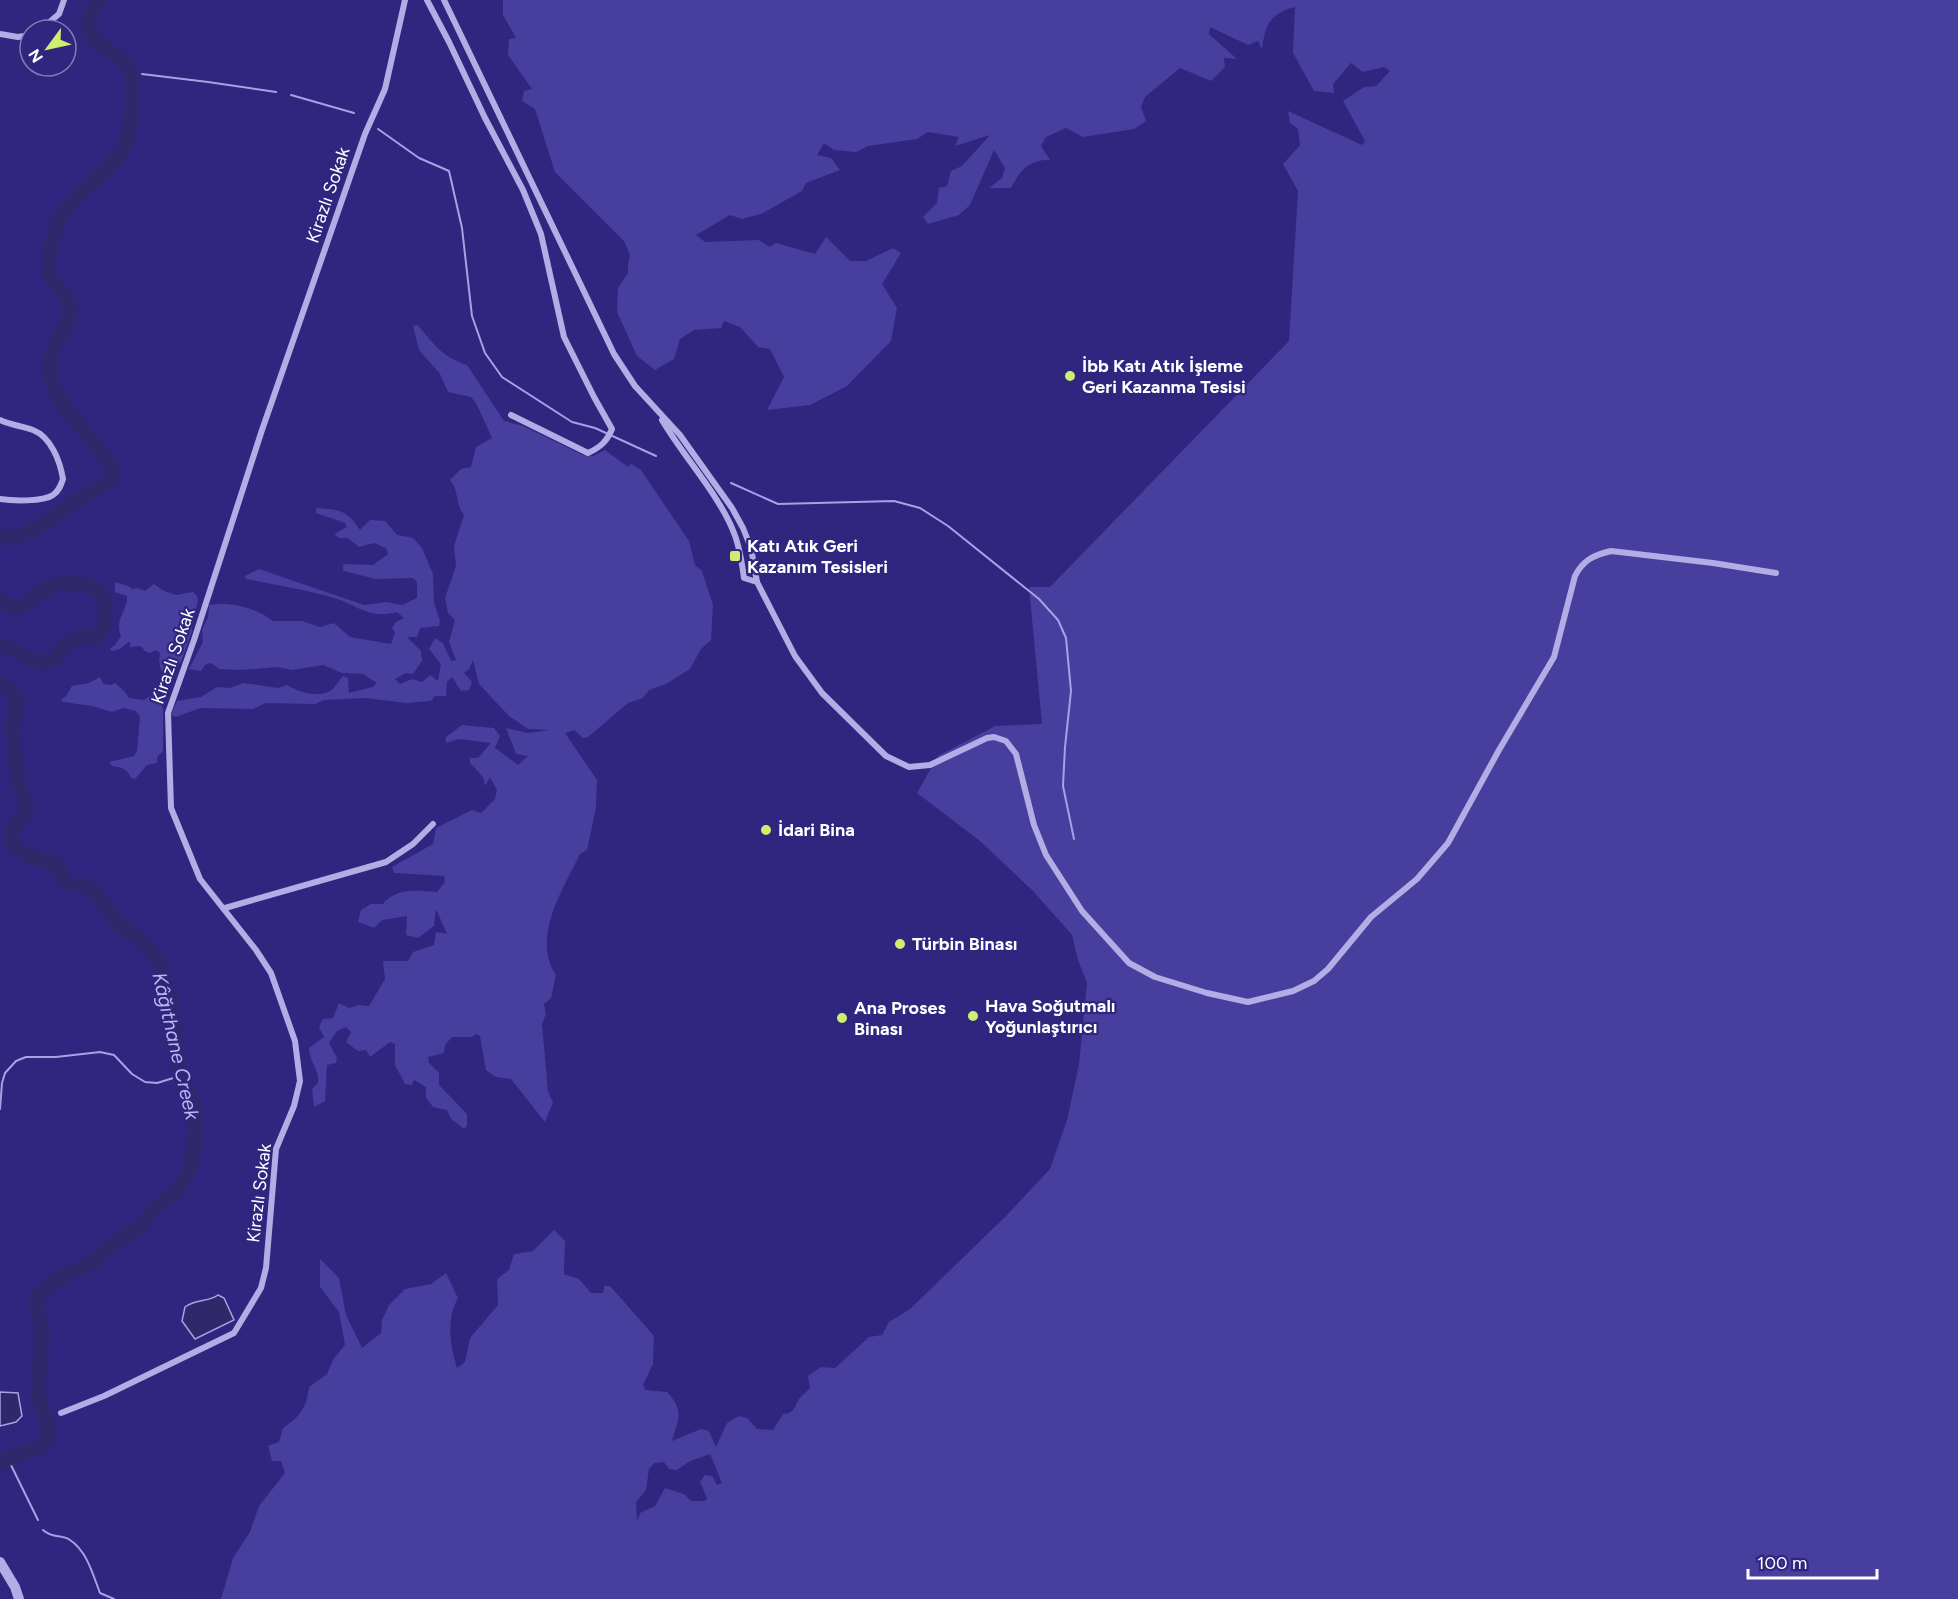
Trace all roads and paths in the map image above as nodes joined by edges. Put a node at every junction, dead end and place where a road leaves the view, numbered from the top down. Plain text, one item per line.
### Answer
1 (64, 0) edge
2 (405, 0) edge
3 (427, 0) edge
4 (444, 0) edge
5 (54, 18) edge
6 (0, 34) edge
7 (18, 37) edge
8 (657, 410) junction
9 (511, 415) dead end
10 (0, 420) edge
11 (0, 499) edge
12 (1776, 573) dead end
13 (758, 582) junction
14 (434, 824) dead end
15 (225, 908) junction
16 (62, 1413) dead end
17 (0, 1562) edge
18 (19, 1599) edge

1 - 5 street
2 - 15 street, Kirazlı Sokak
3 - 9 street
4 - 8 street
6 - 7 street
8 - 13 street
8 - 13 street
10 - 11 street
12 - 13 street
14 - 15 street
15 - 16 street, Kirazlı Sokak
17 - 18 street

